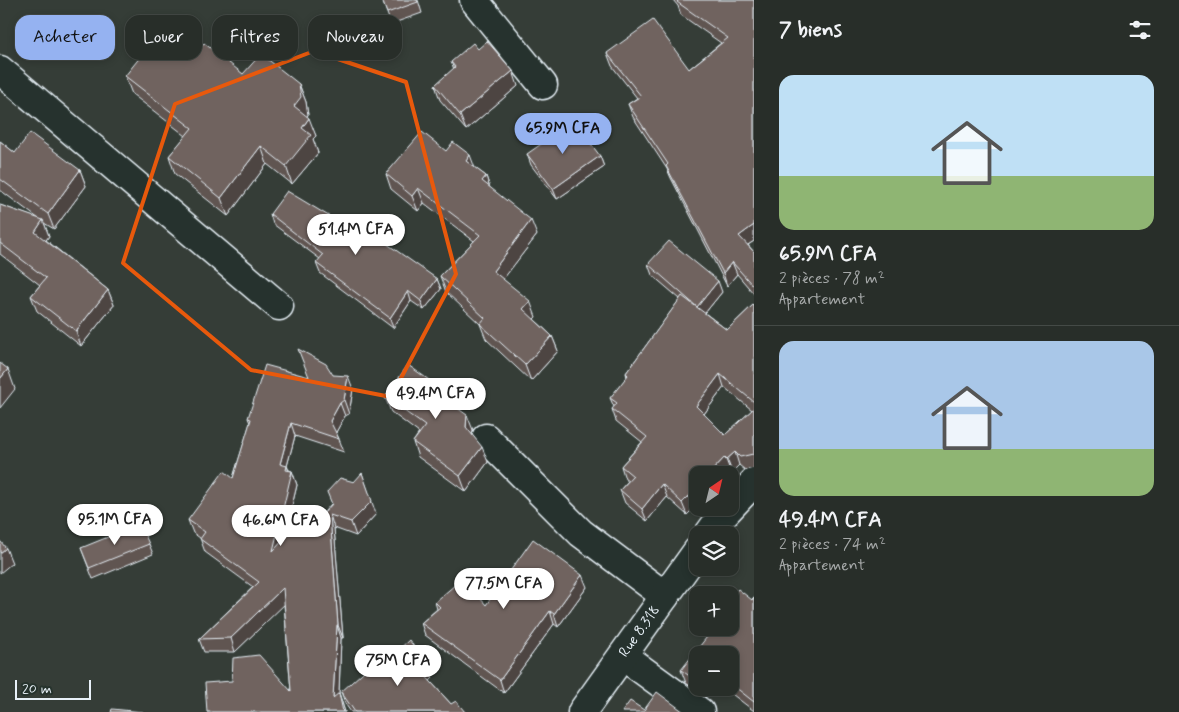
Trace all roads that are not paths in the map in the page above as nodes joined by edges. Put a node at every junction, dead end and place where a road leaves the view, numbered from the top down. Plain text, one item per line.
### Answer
1 (474, 0) edge
2 (0, 70) edge
3 (544, 86) dead end
4 (279, 306) dead end
5 (486, 438) dead end
6 (754, 482) edge
7 (714, 526) edge
8 (689, 563) edge
9 (665, 596) junction
10 (623, 656) junction
11 (582, 712) edge
12 (700, 712) edge

1 - 3 street
2 - 4 street
5 - 9 street
6 - 7 street
8 - 9 street, Rue 8.318
9 - 10 street, Rue 8.318
10 - 11 street, Rue 8.318
10 - 12 street

